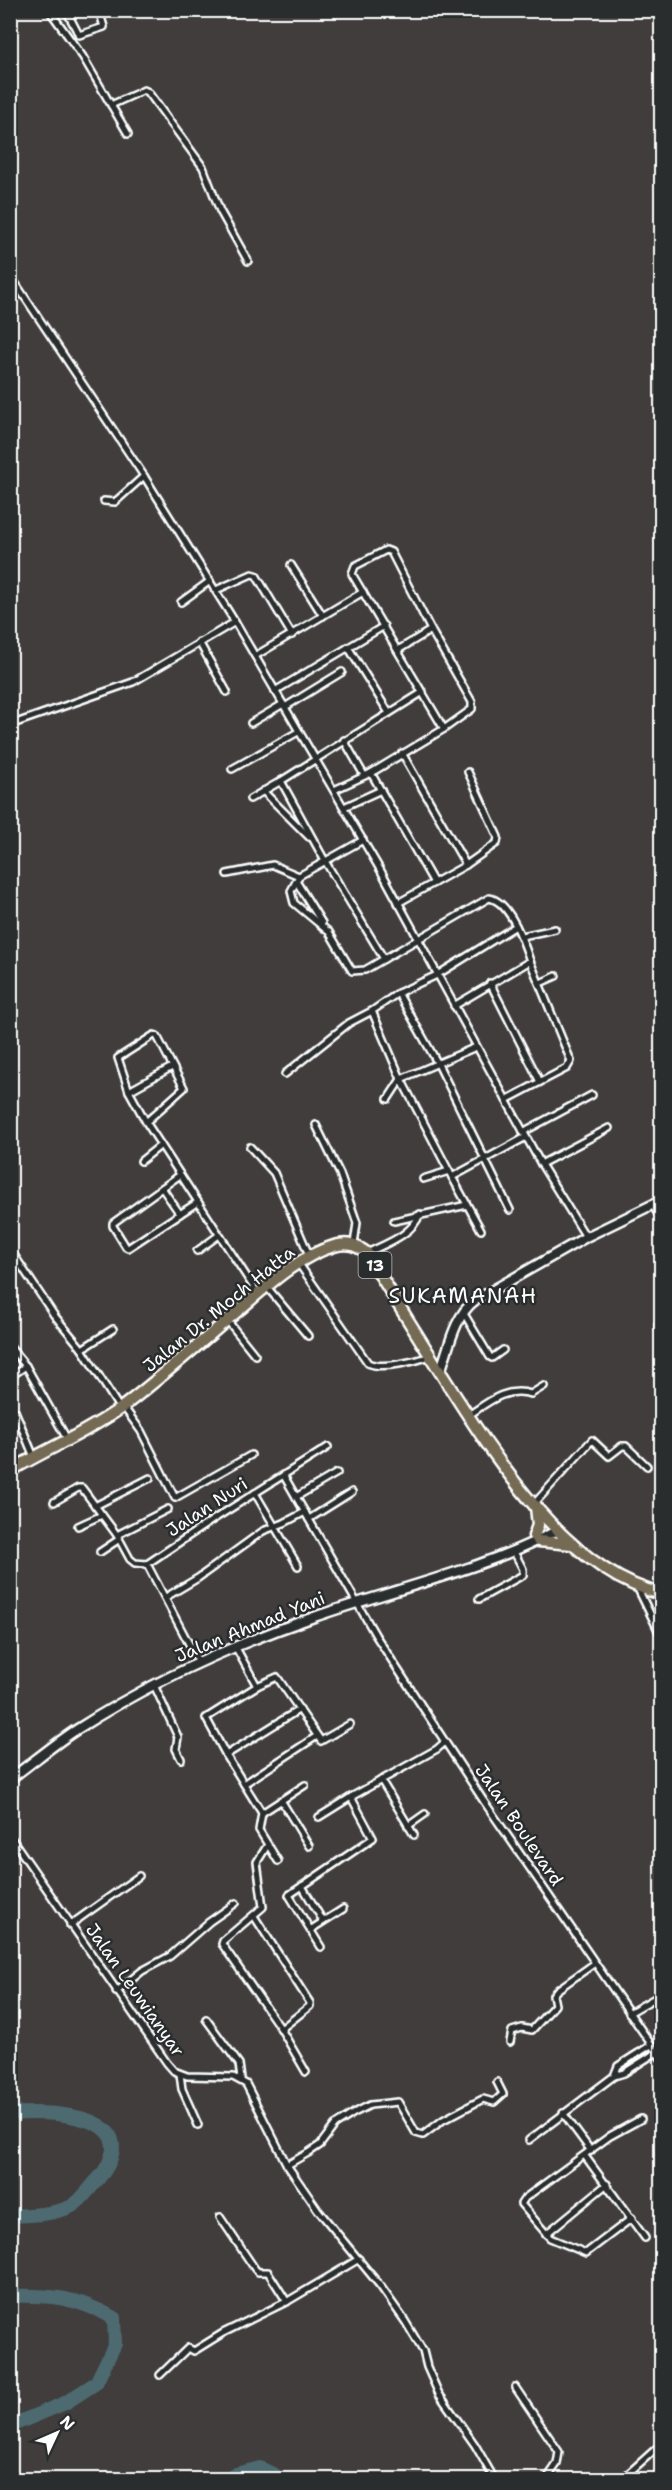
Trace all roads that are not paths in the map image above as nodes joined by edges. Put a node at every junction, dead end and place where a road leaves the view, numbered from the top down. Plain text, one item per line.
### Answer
1 (49, 10) edge
2 (66, 10) edge
3 (99, 10) edge
4 (111, 105) junction
5 (128, 134) dead end
6 (248, 261) dead end
7 (10, 274) edge
8 (144, 476) junction
9 (104, 501) dead end
10 (291, 565) dead end
11 (210, 581) junction
12 (216, 590) junction
13 (363, 592) junction
14 (182, 602) dead end
15 (323, 616) junction
16 (235, 622) junction
17 (384, 626) junction
18 (430, 630) junction
19 (292, 635) junction
20 (199, 642) junction
21 (348, 647) junction
22 (398, 650) junction
23 (255, 656) junction
24 (342, 672) dead end
25 (276, 691) junction
26 (227, 692) dead end
27 (423, 692) junction
28 (284, 706) junction
29 (388, 713) junction
30 (251, 723) dead end
31 (10, 724) edge
32 (444, 729) junction
33 (298, 732) junction
34 (344, 740) junction
35 (402, 753) junction
36 (315, 758) junction
37 (232, 769) dead end
38 (371, 772) junction
39 (468, 772) dead end
40 (364, 775) junction
41 (281, 781) junction
42 (333, 790) junction
43 (381, 790) junction
44 (263, 791) junction
45 (249, 799) dead end
46 (344, 807) junction
47 (363, 840) junction
48 (314, 842) junction
49 (325, 861) junction
50 (466, 865) junction
51 (227, 874) dead end
52 (297, 879) junction
53 (434, 883) junction
54 (398, 903) junction
55 (516, 926) junction
56 (324, 928) junction
57 (555, 929) dead end
58 (522, 936) junction
59 (418, 940) junction
60 (384, 959) junction
61 (530, 961) junction
62 (437, 975) junction
63 (556, 976) dead end
64 (490, 983) junction
65 (540, 983) junction
66 (399, 993) junction
67 (454, 1006) junction
68 (372, 1011) junction
69 (476, 1047) junction
70 (438, 1064) junction
71 (172, 1067) junction
72 (285, 1074) dead end
73 (401, 1079) junction
74 (540, 1082) junction
75 (129, 1091) junction
76 (592, 1095) dead end
77 (388, 1099) dead end
78 (506, 1100) junction
79 (146, 1122) junction
80 (316, 1125) dead end
81 (609, 1128) dead end
82 (524, 1135) junction
83 (161, 1145) junction
84 (250, 1147) dead end
85 (485, 1159) junction
86 (141, 1161) dead end
87 (541, 1164) junction
88 (450, 1174) junction
89 (180, 1175) junction
90 (423, 1179) dead end
91 (162, 1188) junction
92 (198, 1202) junction
93 (659, 1202) edge
94 (467, 1205) junction
95 (510, 1210) dead end
96 (180, 1214) junction
97 (420, 1214) junction
98 (394, 1221) dead end
99 (662, 1221) edge
100 (481, 1230) dead end
101 (219, 1235) junction
102 (586, 1237) junction
103 (354, 1244) junction
104 (10, 1249) edge
105 (197, 1251) dead end
106 (367, 1253) junction
107 (310, 1257) junction
108 (299, 1264) junction
109 (262, 1290) junction
110 (463, 1312) junction
111 (227, 1320) junction
112 (662, 1320) edge
113 (113, 1329) dead end
114 (662, 1334) edge
115 (308, 1336) dead end
116 (10, 1347) edge
117 (82, 1350) junction
118 (503, 1350) dead end
119 (255, 1355) dead end
120 (430, 1356) junction
121 (26, 1366) junction
122 (440, 1372) junction
123 (10, 1377) edge
124 (544, 1386) dead end
125 (122, 1407) junction
126 (15, 1411) dead end
127 (468, 1416) junction
128 (68, 1440) junction
129 (328, 1447) dead end
130 (251, 1455) dead end
131 (10, 1457) edge
132 (34, 1457) junction
133 (647, 1466) dead end
134 (14, 1469) edge
135 (337, 1473) dead end
136 (284, 1476) junction
137 (150, 1478) dead end
138 (352, 1492) dead end
139 (255, 1493) junction
140 (296, 1497) junction
141 (54, 1502) dead end
142 (535, 1505) junction
143 (95, 1506) junction
144 (168, 1509) dead end
145 (305, 1512) junction
146 (102, 1515) junction
147 (309, 1519) junction
148 (78, 1526) dead end
149 (273, 1526) junction
150 (554, 1526) junction
151 (118, 1538) junction
152 (536, 1538) junction
153 (573, 1544) junction
154 (517, 1549) junction
155 (100, 1552) dead end
156 (147, 1564) junction
157 (298, 1566) dead end
158 (637, 1587) junction
159 (662, 1594) edge
160 (166, 1597) junction
161 (479, 1599) dead end
162 (356, 1604) junction
163 (662, 1638) edge
164 (236, 1648) junction
165 (200, 1664) junction
166 (154, 1685) junction
167 (257, 1686) junction
168 (300, 1709) junction
169 (350, 1724) dead end
170 (317, 1736) junction
171 (445, 1742) junction
172 (226, 1755) junction
173 (181, 1759) dead end
174 (10, 1779) edge
175 (381, 1780) junction
176 (244, 1784) junction
177 (305, 1785) dead end
178 (351, 1797) junction
179 (281, 1800) junction
180 (262, 1813) junction
181 (425, 1814) dead end
182 (319, 1817) dead end
183 (408, 1826) junction
184 (414, 1835) dead end
185 (10, 1836) edge
186 (267, 1846) junction
187 (309, 1846) dead end
188 (278, 1861) dead end
189 (140, 1876) dead end
190 (302, 1886) junction
191 (236, 1903) dead end
192 (343, 1909) dead end
193 (254, 1916) junction
194 (323, 1921) junction
195 (70, 1925) junction
196 (310, 1929) junction
197 (321, 1947) dead end
198 (595, 1963) junction
199 (116, 1992) junction
200 (662, 1994) edge
201 (629, 2013) junction
202 (206, 2019) dead end
203 (281, 2029) junction
204 (510, 2042) dead end
205 (651, 2045) junction
206 (657, 2052) junction
207 (662, 2060) edge
208 (306, 2072) dead end
209 (180, 2074) junction
210 (614, 2076) junction
211 (240, 2079) junction
212 (497, 2082) dead end
213 (563, 2113) junction
214 (641, 2119) dead end
215 (198, 2126) dead end
216 (529, 2140) dead end
217 (591, 2151) junction
218 (585, 2156) junction
219 (287, 2165) junction
220 (607, 2184) junction
221 (220, 2217) dead end
222 (632, 2218) junction
223 (546, 2234) junction
224 (645, 2238) dead end
225 (359, 2259) junction
226 (287, 2302) junction
227 (160, 2375) dead end
228 (515, 2387) dead end
229 (659, 2446) dead end
230 (495, 2480) edge
231 (546, 2480) edge
232 (621, 2480) edge

1 - 4 street
2 - 3 street
4 - 5 street
4 - 6 street
7 - 8 street
8 - 9 street
8 - 11 street
10 - 15 street
11 - 12 street
11 - 14 street
12 - 16 street
12 - 19 street
13 - 15 street
13 - 17 street
13 - 18 street
15 - 19 street
16 - 20 street
16 - 23 street
17 - 21 street
17 - 22 street
18 - 22 street
18 - 32 street
19 - 23 street
20 - 26 street
20 - 31 street
21 - 25 street
21 - 29 street
22 - 27 street
23 - 25 street
24 - 28 street
25 - 28 street
27 - 29 street
27 - 32 street
28 - 30 street
28 - 33 street
29 - 34 street
32 - 35 street
33 - 36 street
33 - 37 street
34 - 36 street
34 - 40 street
35 - 38 street
35 - 50 street
36 - 41 street
36 - 42 street
38 - 40 street
38 - 43 street
39 - 50 street
40 - 42 street
41 - 44 street
41 - 48 street
42 - 46 street
43 - 46 street
43 - 53 street
44 - 45 street
44 - 48 street
46 - 47 street
47 - 49 street
47 - 54 street
48 - 49 street
49 - 52 street
49 - 60 street
50 - 53 street
51 - 52 street
52 - 56 street
52 - 56 street
53 - 54 street
54 - 59 street
55 - 58 street
55 - 59 street
55 - 62 street
56 - 60 street
57 - 58 street
58 - 61 street
59 - 60 street
59 - 62 street
61 - 64 street
61 - 65 street
62 - 66 street
62 - 67 street
63 - 65 street
64 - 67 street
64 - 74 street
65 - 74 street
66 - 68 street
66 - 70 street
67 - 69 street
68 - 72 street
68 - 73 street
69 - 70 street
69 - 78 street
70 - 73 street
70 - 85 street
71 - 75 street
71 - 75 street
71 - 79 street
73 - 77 street
73 - 88 street
74 - 78 street
75 - 79 street
76 - 82 street
78 - 82 street
79 - 83 street
80 - 103 street
81 - 87 street
82 - 85 street
82 - 87 street
83 - 86 street
83 - 89 street
84 - 107 street
85 - 88 street
85 - 95 street
87 - 102 street
88 - 90 street
88 - 94 street
89 - 91 street
89 - 92 street
91 - 96 street
91 - 96 street
92 - 96 street
92 - 101 street
93 - 99 street
93 - 102 street
94 - 97 street
94 - 100 street
97 - 98 street
97 - 106 street
101 - 105 street
101 - 109 street
102 - 110 street
103 - 106 highway, 13
103 - 107 highway, Jalan Dr. Moch Hatta / 13
104 - 117 street
106 - 120 highway, 13
107 - 108 highway, Jalan Dr. Moch Hatta / 13
108 - 109 highway, Jalan Dr. Moch Hatta / 13
108 - 120 street
109 - 111 highway, Jalan Dr. Moch Hatta / 13
109 - 115 street
110 - 118 street
110 - 122 street
111 - 119 street
111 - 125 highway, Jalan Dr. Moch Hatta / 13
112 - 114 street
113 - 117 street
116 - 121 street
117 - 125 street
120 - 122 highway, 13
121 - 123 street
121 - 128 street
122 - 127 highway, 13
124 - 127 street
125 - 128 highway, Jalan Dr. Moch Hatta / 13
125 - 130 street
126 - 132 street
127 - 142 highway, 13
128 - 132 highway, Jalan Dr. Moch Hatta / 13
129 - 136 street, Jalan Nuri
131 - 134 street
132 - 134 highway, Jalan Dr. Moch Hatta / 13
133 - 142 street
135 - 140 street
136 - 139 street, Jalan Nuri
136 - 140 street, Jalan Boulevard
137 - 143 street
138 - 147 street
139 - 149 street
139 - 156 street, Jalan Nuri
140 - 145 street, Jalan Boulevard
141 - 143 street
142 - 150 highway, 13
142 - 152 highway
143 - 146 street
144 - 151 street
145 - 147 street, Jalan Boulevard
145 - 149 street
146 - 148 street
146 - 151 street
147 - 162 street, Jalan Boulevard
149 - 157 street
149 - 160 street
150 - 152 street, Jalan Ahmad Yani
150 - 153 highway, 13
151 - 155 street
151 - 156 street
152 - 153 highway
152 - 154 street, Jalan Ahmad Yani
153 - 158 highway, 13
154 - 161 street
154 - 162 street, Jalan Ahmad Yani
156 - 160 street
158 - 159 highway, 13
158 - 163 street
160 - 165 street
162 - 164 street, Jalan Ahmad Yani
162 - 171 street, Jalan Boulevard
164 - 165 street, Jalan Ahmad Yani
164 - 167 street
165 - 166 street, Jalan Ahmad Yani
166 - 173 street
166 - 174 street, Jalan Ahmad Yani
167 - 168 street
167 - 172 street
168 - 170 street
168 - 172 street
169 - 170 street
170 - 176 street
171 - 175 street
171 - 198 street, Jalan Boulevard
172 - 176 street
175 - 178 street
175 - 183 street
176 - 180 street
177 - 179 street
178 - 182 street
178 - 190 street
179 - 180 street
179 - 187 street
180 - 186 street
181 - 183 street
183 - 184 street
185 - 195 street, Jalan Leuwianyar
186 - 188 street
186 - 193 street
189 - 195 street
190 - 194 street
190 - 196 street
191 - 199 street
192 - 194 street
193 - 203 street
193 - 203 street
194 - 196 street
195 - 199 street, Jalan Leuwianyar
196 - 197 street
198 - 201 street, Jalan Boulevard
198 - 204 street
199 - 209 street, Jalan Leuwianyar
200 - 201 street
201 - 205 street, Jalan Boulevard
202 - 211 street
203 - 208 street
205 - 206 street, Jalan Boulevard
205 - 210 street
206 - 207 street, Jalan Boulevard
206 - 210 street
209 - 211 street, Jalan Leuwianyar
209 - 215 street
210 - 213 street
211 - 219 street
212 - 219 street
213 - 216 street
213 - 217 street
214 - 217 street
217 - 218 street
218 - 220 street
218 - 223 street
219 - 225 street
220 - 222 street
220 - 223 street
221 - 226 street
222 - 223 street
222 - 224 street
225 - 226 street
225 - 230 street
226 - 227 street
228 - 231 street
229 - 232 street

